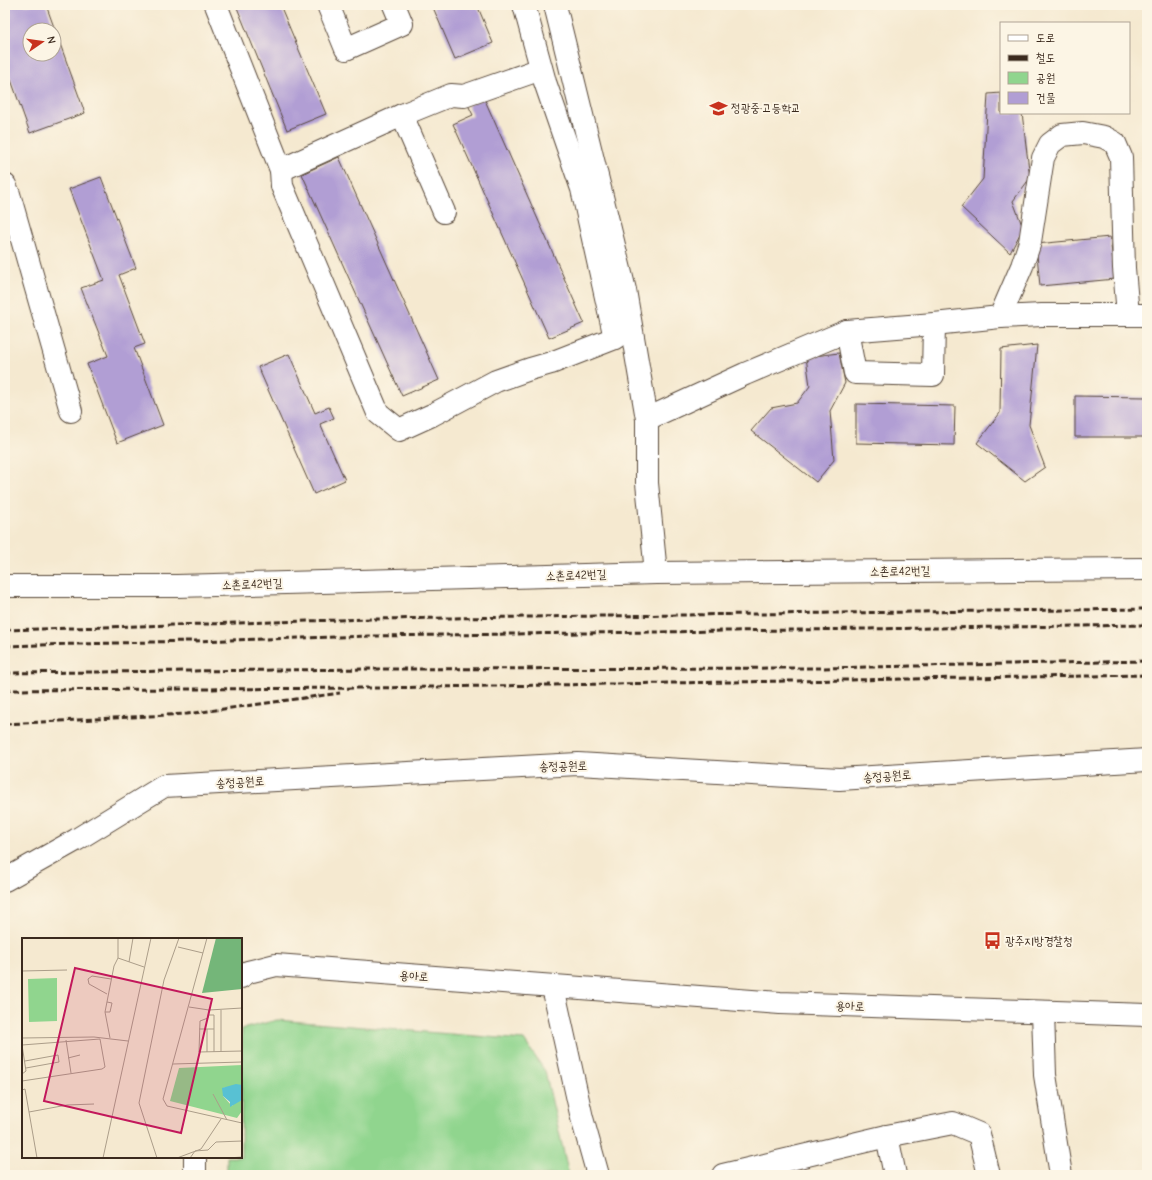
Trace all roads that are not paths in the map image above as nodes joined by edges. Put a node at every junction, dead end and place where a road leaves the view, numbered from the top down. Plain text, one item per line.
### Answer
1 (216, 5) edge
2 (328, 5) edge
3 (394, 5) edge
4 (524, 5) edge
5 (555, 5) edge
6 (541, 69) junction
7 (402, 115) junction
8 (281, 170) junction
9 (5, 185) edge
10 (444, 212) dead end
11 (1137, 315) edge
12 (1000, 317) junction
13 (934, 324) junction
14 (847, 331) junction
15 (71, 411) dead end
16 (647, 419) junction
17 (1147, 569) edge
18 (656, 573) junction
19 (5, 586) edge
20 (1147, 760) edge
21 (5, 880) edge
22 (242, 976) edge
23 (553, 987) junction
24 (1043, 1012) junction
25 (1147, 1015) edge
26 (887, 1136) junction
27 (195, 1158) edge
28 (195, 1175) edge
29 (598, 1175) edge
30 (723, 1175) edge
31 (895, 1175) edge
32 (989, 1175) edge
33 (1061, 1175) edge

1 - 8 street
2 - 3 street
4 - 6 street
5 - 16 street
6 - 7 street
6 - 8 street
7 - 8 street
7 - 10 street
9 - 15 street
11 - 12 street
11 - 12 street
12 - 13 street
13 - 14 street
13 - 14 street
14 - 16 street
16 - 18 street
17 - 18 street, 소촌로42번길
18 - 19 street, 소촌로42번길
20 - 21 street, 송정공원로
22 - 23 street, 용아로
23 - 24 street, 용아로
23 - 29 street
24 - 25 street, 용아로
24 - 33 street
26 - 30 street
26 - 31 street
26 - 32 street
27 - 28 street

